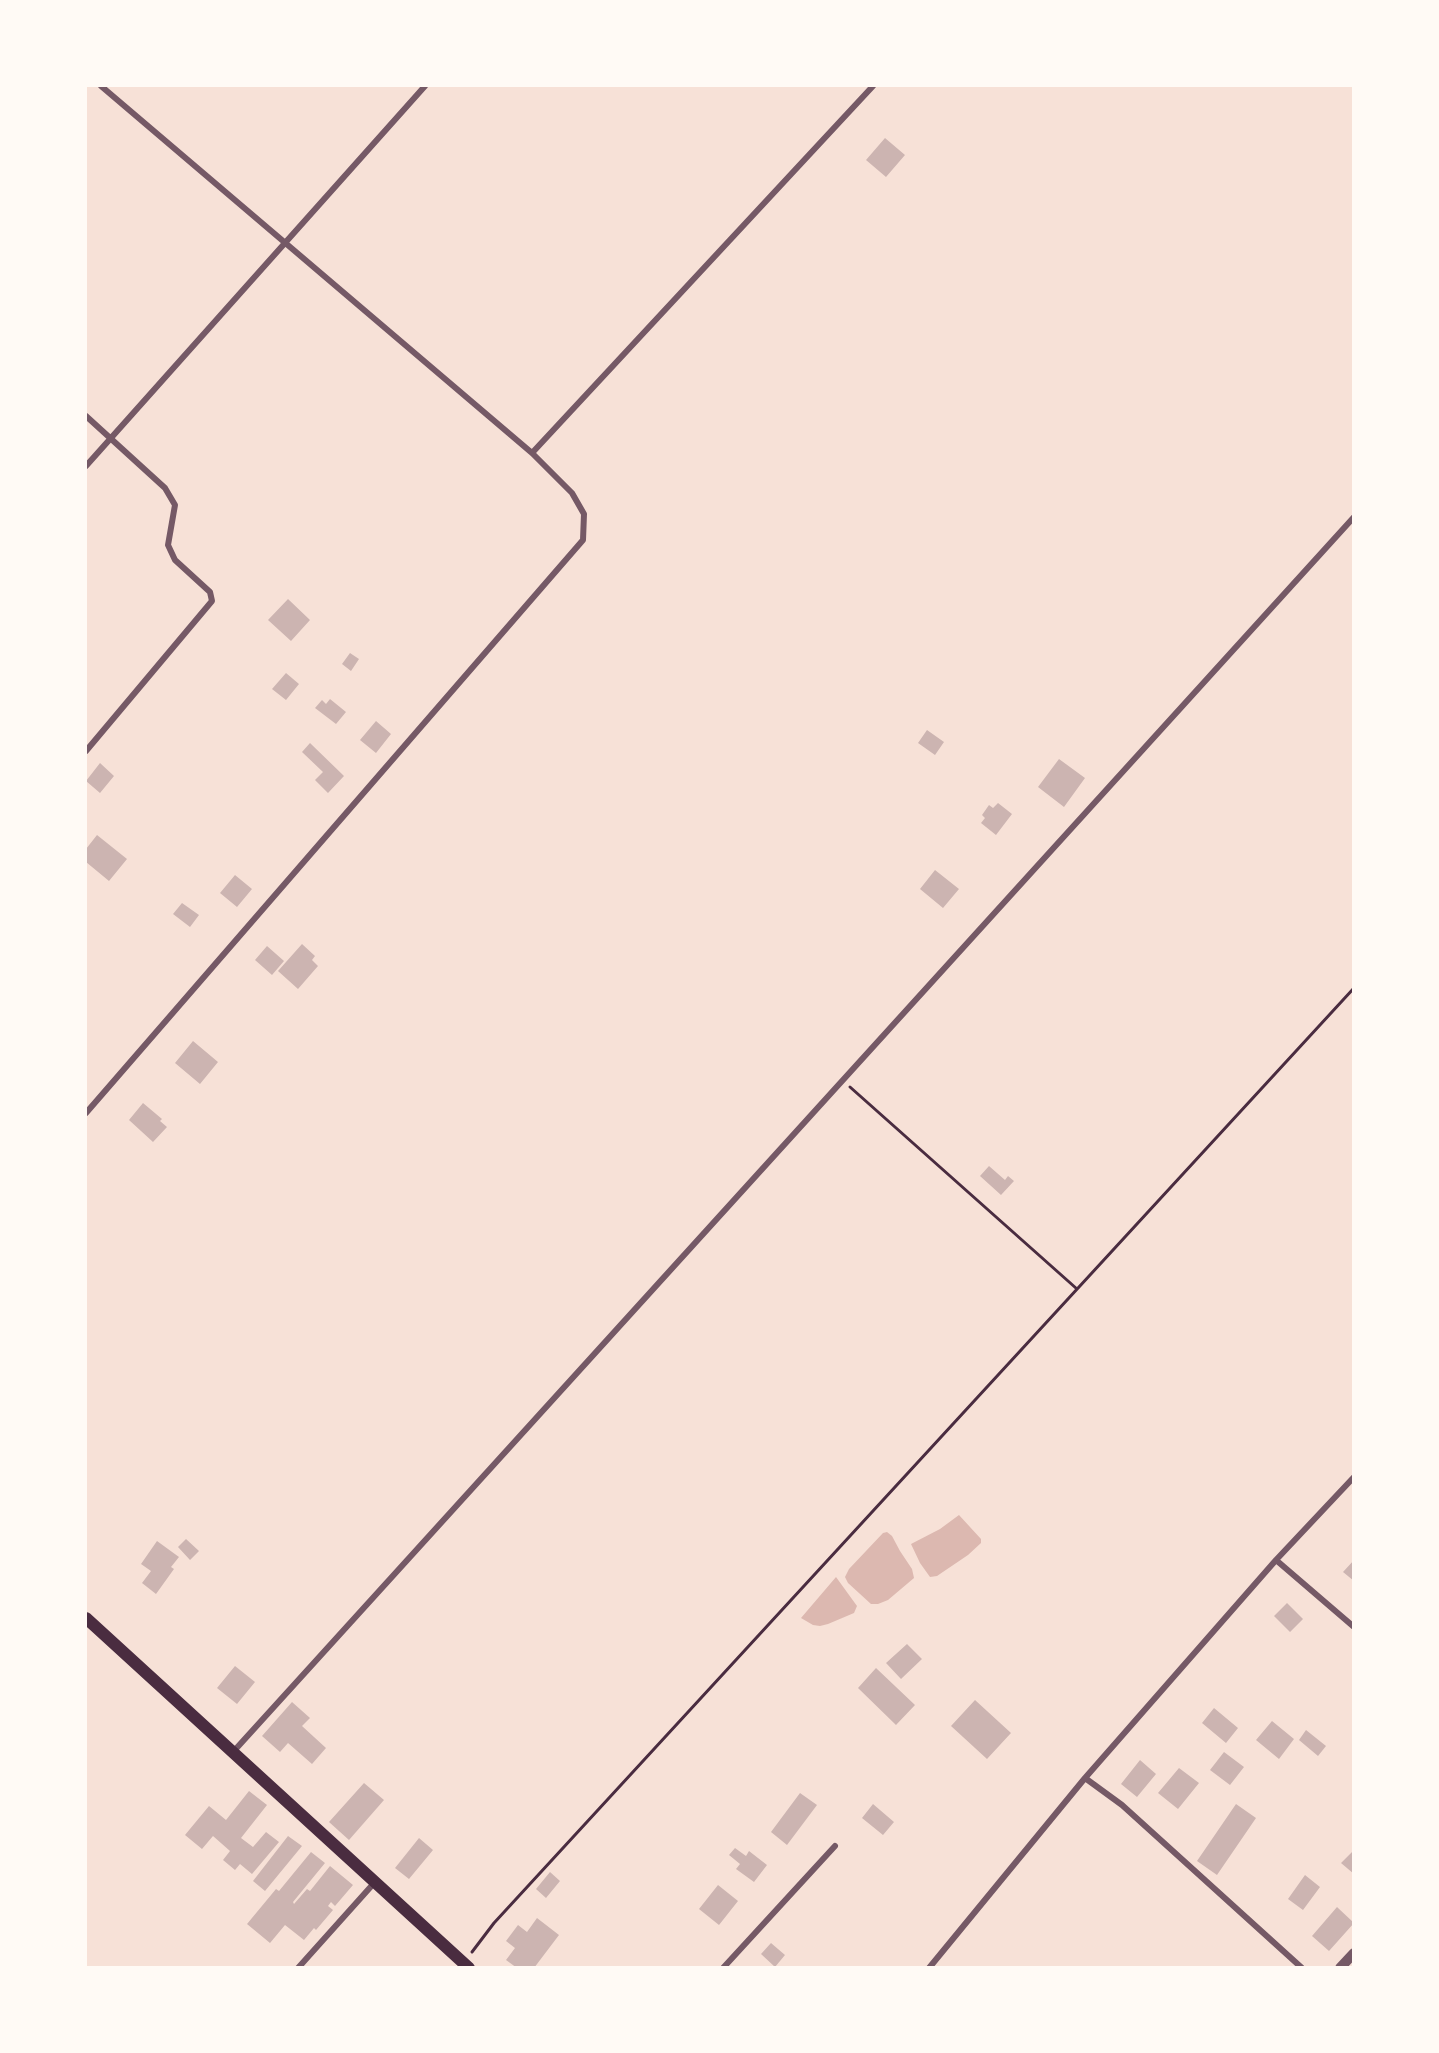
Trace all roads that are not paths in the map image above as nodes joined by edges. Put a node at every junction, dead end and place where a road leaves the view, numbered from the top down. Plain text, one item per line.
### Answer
1 (101, 86) edge
2 (425, 86) edge
3 (873, 86) edge
4 (286, 242) junction
5 (86, 416) edge
6 (110, 439) junction
7 (532, 453) junction
8 (86, 466) edge
9 (1353, 517) edge
10 (86, 751) edge
11 (86, 1113) edge
12 (1353, 1477) edge
13 (1276, 1560) junction
14 (86, 1618) edge
15 (1353, 1627) edge
16 (233, 1753) junction
17 (1085, 1778) junction
18 (835, 1846) dead end
19 (375, 1882) junction
20 (1352, 1957) edge
21 (466, 1965) edge
22 (298, 1968) edge
23 (723, 1968) edge
24 (929, 1968) edge
25 (1302, 1968) edge
26 (1340, 1968) edge

1 - 4 street
2 - 4 street
3 - 7 street
4 - 6 street
4 - 7 street
5 - 6 street
6 - 8 street
6 - 10 street
7 - 11 street
9 - 16 street
12 - 13 street
13 - 15 street
13 - 17 street
14 - 16 main road
16 - 19 main road
17 - 24 street
17 - 25 street
18 - 23 street
19 - 21 main road
19 - 22 street
20 - 26 street

